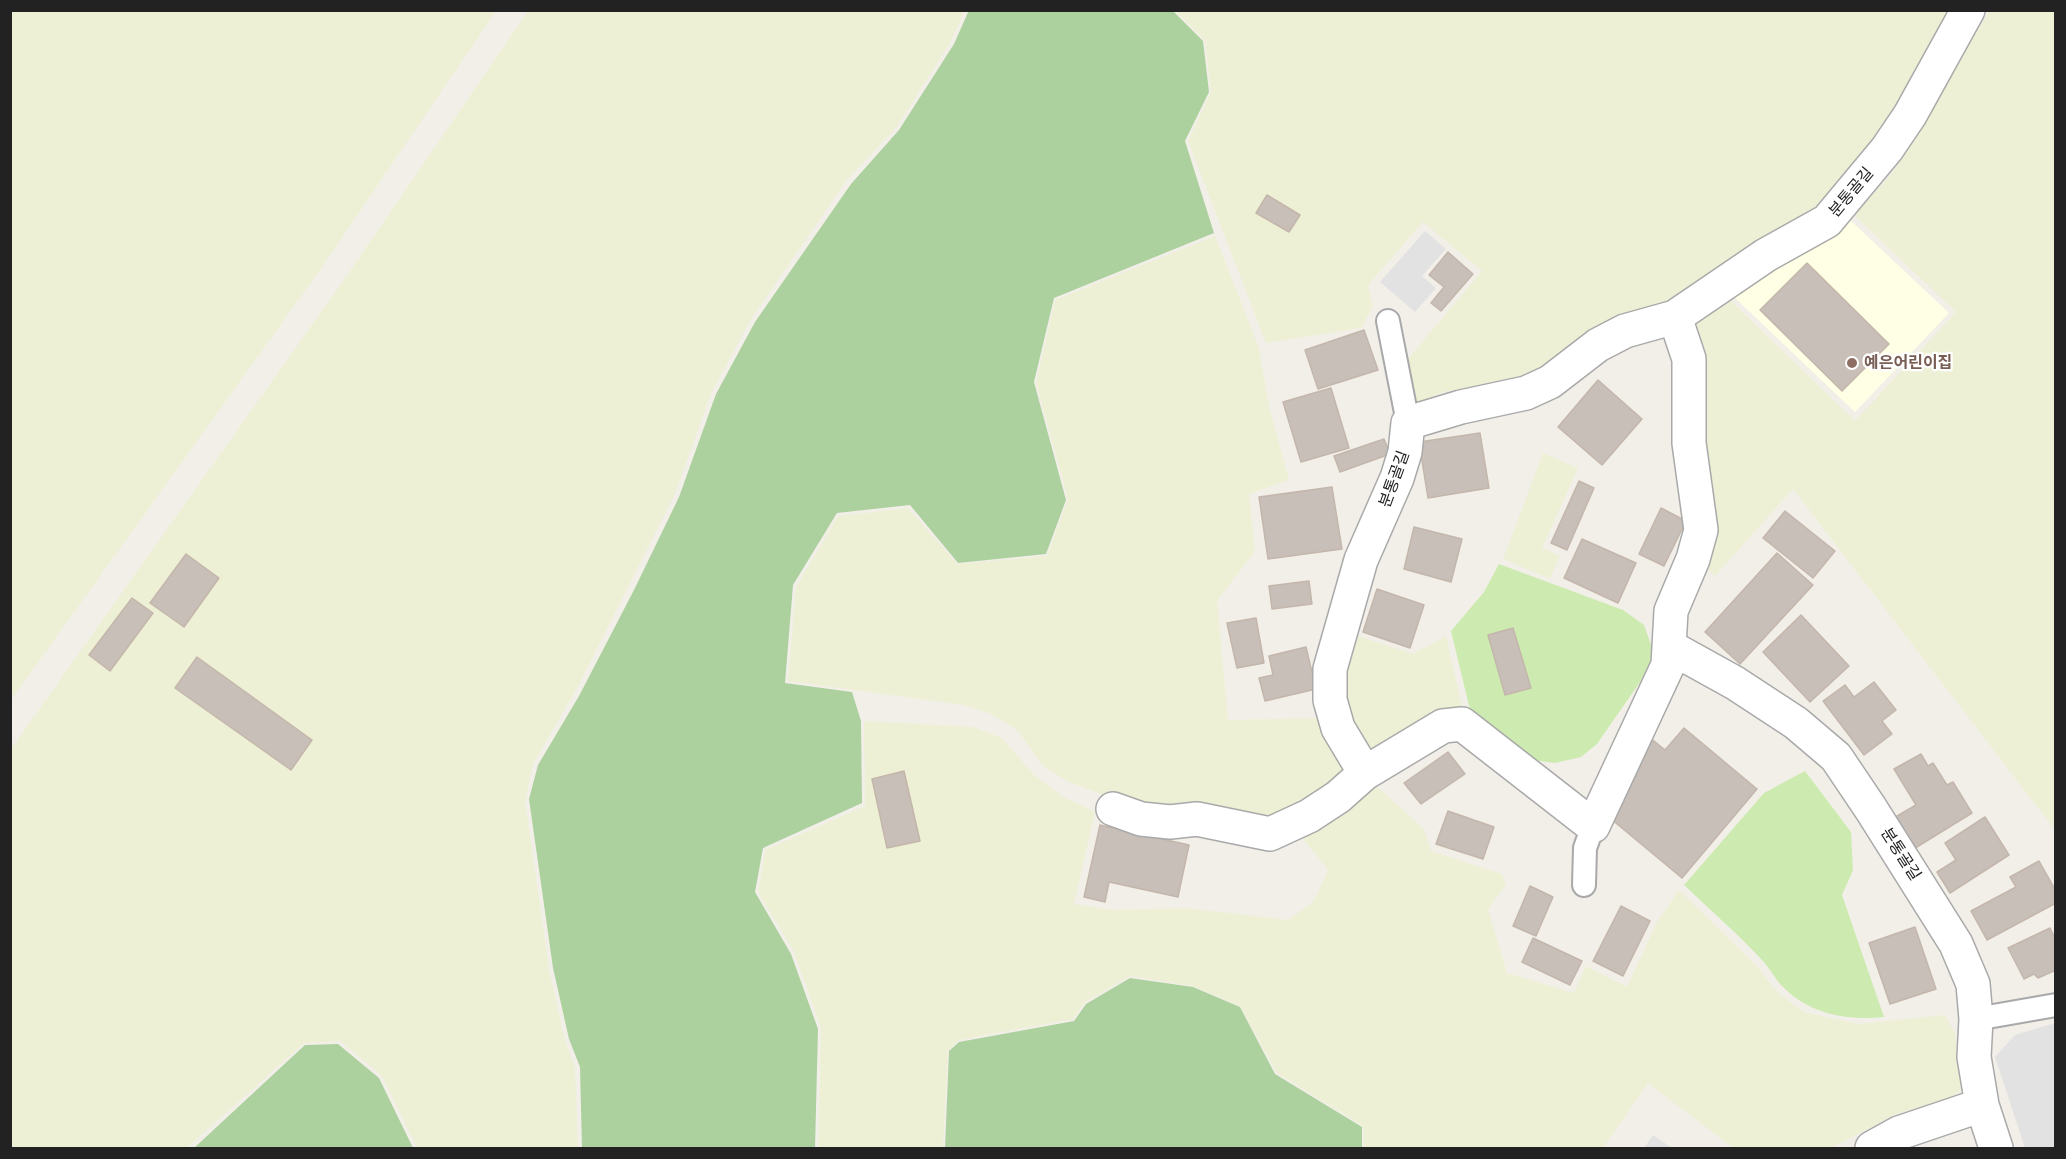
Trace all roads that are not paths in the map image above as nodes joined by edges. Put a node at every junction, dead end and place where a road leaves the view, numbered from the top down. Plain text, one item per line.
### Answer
1 (1968, 10) edge
2 (1675, 317) junction
3 (1388, 321) dead end
4 (1407, 423) junction
5 (1671, 646) junction
6 (1365, 773) junction
7 (1113, 809) dead end
8 (1593, 826) junction
9 (1584, 885) dead end
10 (2055, 1005) edge
11 (1976, 1019) junction
12 (1982, 1105) junction
13 (1872, 1149) edge
14 (1996, 1149) edge

1 - 2 street, 분통골길
2 - 4 street, 분통골길
2 - 5 street
3 - 4 lane
4 - 6 street, 분통골길
5 - 8 street
5 - 11 street, 분통골길
6 - 7 street
6 - 8 street
8 - 9 lane
10 - 11 lane
11 - 12 street, 분통골길
12 - 13 street
12 - 14 street, 분통골길

